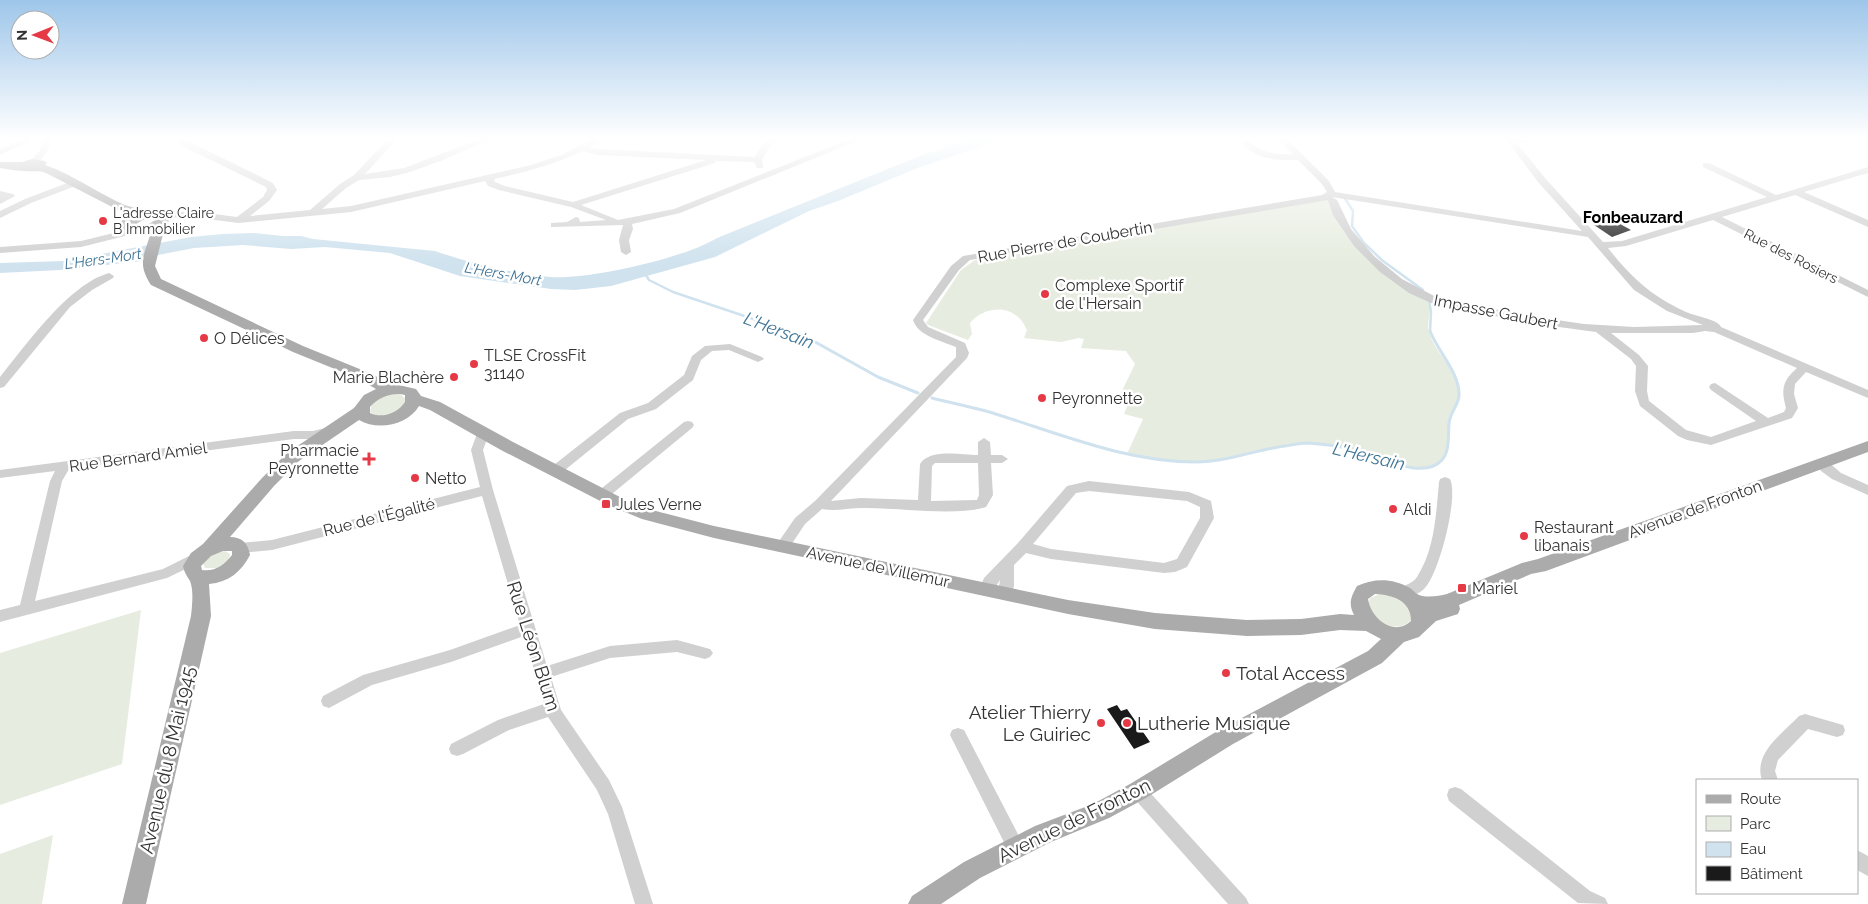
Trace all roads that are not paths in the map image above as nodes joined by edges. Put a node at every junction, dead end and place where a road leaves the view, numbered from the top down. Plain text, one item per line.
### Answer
1 (72, 181) edge
2 (260, 181) edge
3 (350, 181) edge
4 (474, 181) edge
5 (490, 181) edge
6 (648, 181) edge
7 (753, 181) edge
8 (1324, 181) edge
9 (1542, 181) edge
10 (1740, 181) edge
11 (1831, 181) edge
12 (75, 183) junction
13 (1796, 192) junction
14 (0, 194) edge
15 (1332, 196) junction
16 (1776, 198) junction
17 (0, 200) edge
18 (574, 205) junction
19 (588, 211) junction
20 (312, 214) junction
21 (0, 215) edge
22 (1714, 217) junction
23 (239, 220) junction
24 (161, 221) junction
25 (627, 222) junction
26 (133, 224) junction
27 (569, 224) junction
28 (1868, 224) edge
29 (554, 225) dead end
30 (1592, 235) junction
31 (154, 240) junction
32 (1600, 245) junction
33 (0, 250) edge
34 (626, 252) dead end
35 (109, 276) dead end
36 (1868, 294) edge
37 (1707, 326) junction
38 (1599, 329) junction
39 (758, 359) dead end
40 (1806, 366) junction
41 (366, 378) junction
42 (0, 384) edge
43 (1714, 387) dead end
44 (394, 389) junction
45 (1868, 394) edge
46 (414, 399) junction
47 (367, 410) junction
48 (440, 410) junction
49 (399, 416) junction
50 (1767, 423) junction
51 (688, 425) dead end
52 (330, 431) junction
53 (485, 434) junction
54 (277, 438) junction
55 (984, 442) dead end
56 (1868, 446) edge
57 (1868, 451) edge
58 (984, 459) junction
59 (1002, 459) dead end
60 (289, 461) junction
61 (1822, 463) junction
62 (64, 466) junction
63 (555, 471) junction
64 (0, 474) edge
65 (1445, 482) dead end
66 (834, 489) junction
67 (486, 490) junction
68 (1868, 490) edge
69 (602, 495) junction
70 (862, 503) junction
71 (820, 504) junction
72 (924, 505) junction
73 (243, 512) junction
74 (782, 546) junction
75 (1023, 547) junction
76 (235, 557) junction
77 (200, 564) junction
78 (1007, 564) junction
79 (1542, 565) junction
80 (986, 590) junction
81 (1005, 594) junction
82 (1409, 598) junction
83 (1358, 605) junction
84 (26, 609) junction
85 (0, 616) edge
86 (201, 616) junction
87 (1340, 622) junction
88 (1421, 622) junction
89 (1373, 626) junction
90 (527, 629) junction
91 (1398, 635) junction
92 (705, 653) dead end
93 (1360, 664) junction
94 (542, 674) junction
95 (329, 701) dead end
96 (553, 708) junction
97 (1837, 730) dead end
98 (958, 735) dead end
99 (457, 749) dead end
100 (1770, 779) edge
101 (1138, 791) junction
102 (1456, 795) dead end
103 (1016, 848) junction
104 (134, 904) edge
105 (644, 904) edge
106 (920, 904) edge
107 (1240, 904) edge
108 (1600, 904) edge

1 - 12 main road
2 - 23 street
3 - 20 street
4 - 20 street
5 - 18 street
6 - 18 street
7 - 25 street
8 - 15 street, Impasse Gaubert
9 - 30 street
10 - 16 street
11 - 13 street
12 - 21 street
12 - 26 main road
13 - 16 street
13 - 28 street
14 - 17 street
15 - 30 street, Rue Pierre de Coubertin
15 - 38 street, Impasse Gaubert
15 - 66 street, Rue Pierre de Coubertin
16 - 22 street
18 - 19 street
19 - 25 street
19 - 27 street
20 - 23 street
22 - 32 street
22 - 36 street, Rue des Rosiers
23 - 24 street
24 - 26 main road
24 - 26 main road
24 - 31 main road
25 - 27 street
25 - 34 street
26 - 31 main road
26 - 33 street
27 - 29 street
30 - 32 street
31 - 41 main road
32 - 37 street
35 - 42 street
37 - 38 street, Impasse Gaubert
37 - 40 street
38 - 50 street
39 - 63 street
40 - 45 street
40 - 50 street
41 - 44 main road
41 - 47 main road
43 - 50 street
44 - 46 main road, Avenue de Villemur
44 - 47 main road
46 - 48 main road, Avenue de Villemur
46 - 49 main road
47 - 49 main road
47 - 52 main road, Avenue du 8 Mai 1945
47 - 60 main road, Avenue du 8 Mai 1945
48 - 49 main road
48 - 53 main road, Avenue de Villemur
51 - 69 street
52 - 54 street, Rue Bernard Amiel
52 - 60 main road, Avenue du 8 Mai 1945
53 - 63 main road, Avenue de Villemur
53 - 67 street, Rue Léon Blum
54 - 60 street
54 - 62 street, Rue Bernard Amiel
55 - 58 street
56 - 61 main road, Avenue de Fronton
57 - 61 main road, Avenue de Fronton
58 - 59 street
58 - 72 street
58 - 72 street
60 - 73 main road, Avenue du 8 Mai 1945
61 - 68 street
61 - 79 main road, Avenue de Fronton
62 - 64 street, Rue Bernard Amiel
62 - 84 street
63 - 69 main road, Avenue de Villemur
65 - 82 street
66 - 70 street
66 - 71 street, Rue Pierre de Coubertin
67 - 76 street, Rue de l'Égalité
67 - 90 street, Rue Léon Blum
69 - 74 main road, Avenue de Villemur
70 - 71 street
70 - 72 street
71 - 74 street, Rue Pierre de Coubertin
73 - 76 main road, Avenue du 8 Mai 1945
73 - 77 main road, Avenue du 8 Mai 1945
74 - 80 main road, Avenue de Villemur
75 - 75 street
75 - 78 street
76 - 77 main road
76 - 77 main road
76 - 86 main road, Avenue du 8 Mai 1945
77 - 84 street
77 - 86 main road, Avenue du 8 Mai 1945
78 - 80 street
78 - 81 street
79 - 82 main road, Avenue de Fronton
79 - 88 main road, Avenue de Fronton
80 - 81 main road, Avenue de Villemur
81 - 87 main road, Avenue de Villemur
82 - 83 main road, Avenue de Fronton
82 - 88 main road
83 - 87 main road
83 - 89 main road
84 - 85 street
86 - 104 main road, Avenue du 8 Mai 1945
87 - 89 main road, Avenue de Villemur
88 - 91 main road, Avenue de Fronton
89 - 91 main road
89 - 93 main road, Avenue de Fronton
90 - 94 street, Rue Léon Blum
90 - 95 street
91 - 93 main road, Avenue de Fronton
92 - 94 street
93 - 101 main road, Avenue de Fronton
94 - 96 street, Rue Léon Blum
96 - 99 street
96 - 105 street, Rue Léon Blum
97 - 100 street
98 - 103 street
101 - 103 main road, Avenue de Fronton
101 - 107 street
102 - 108 street
103 - 106 main road, Avenue de Fronton

